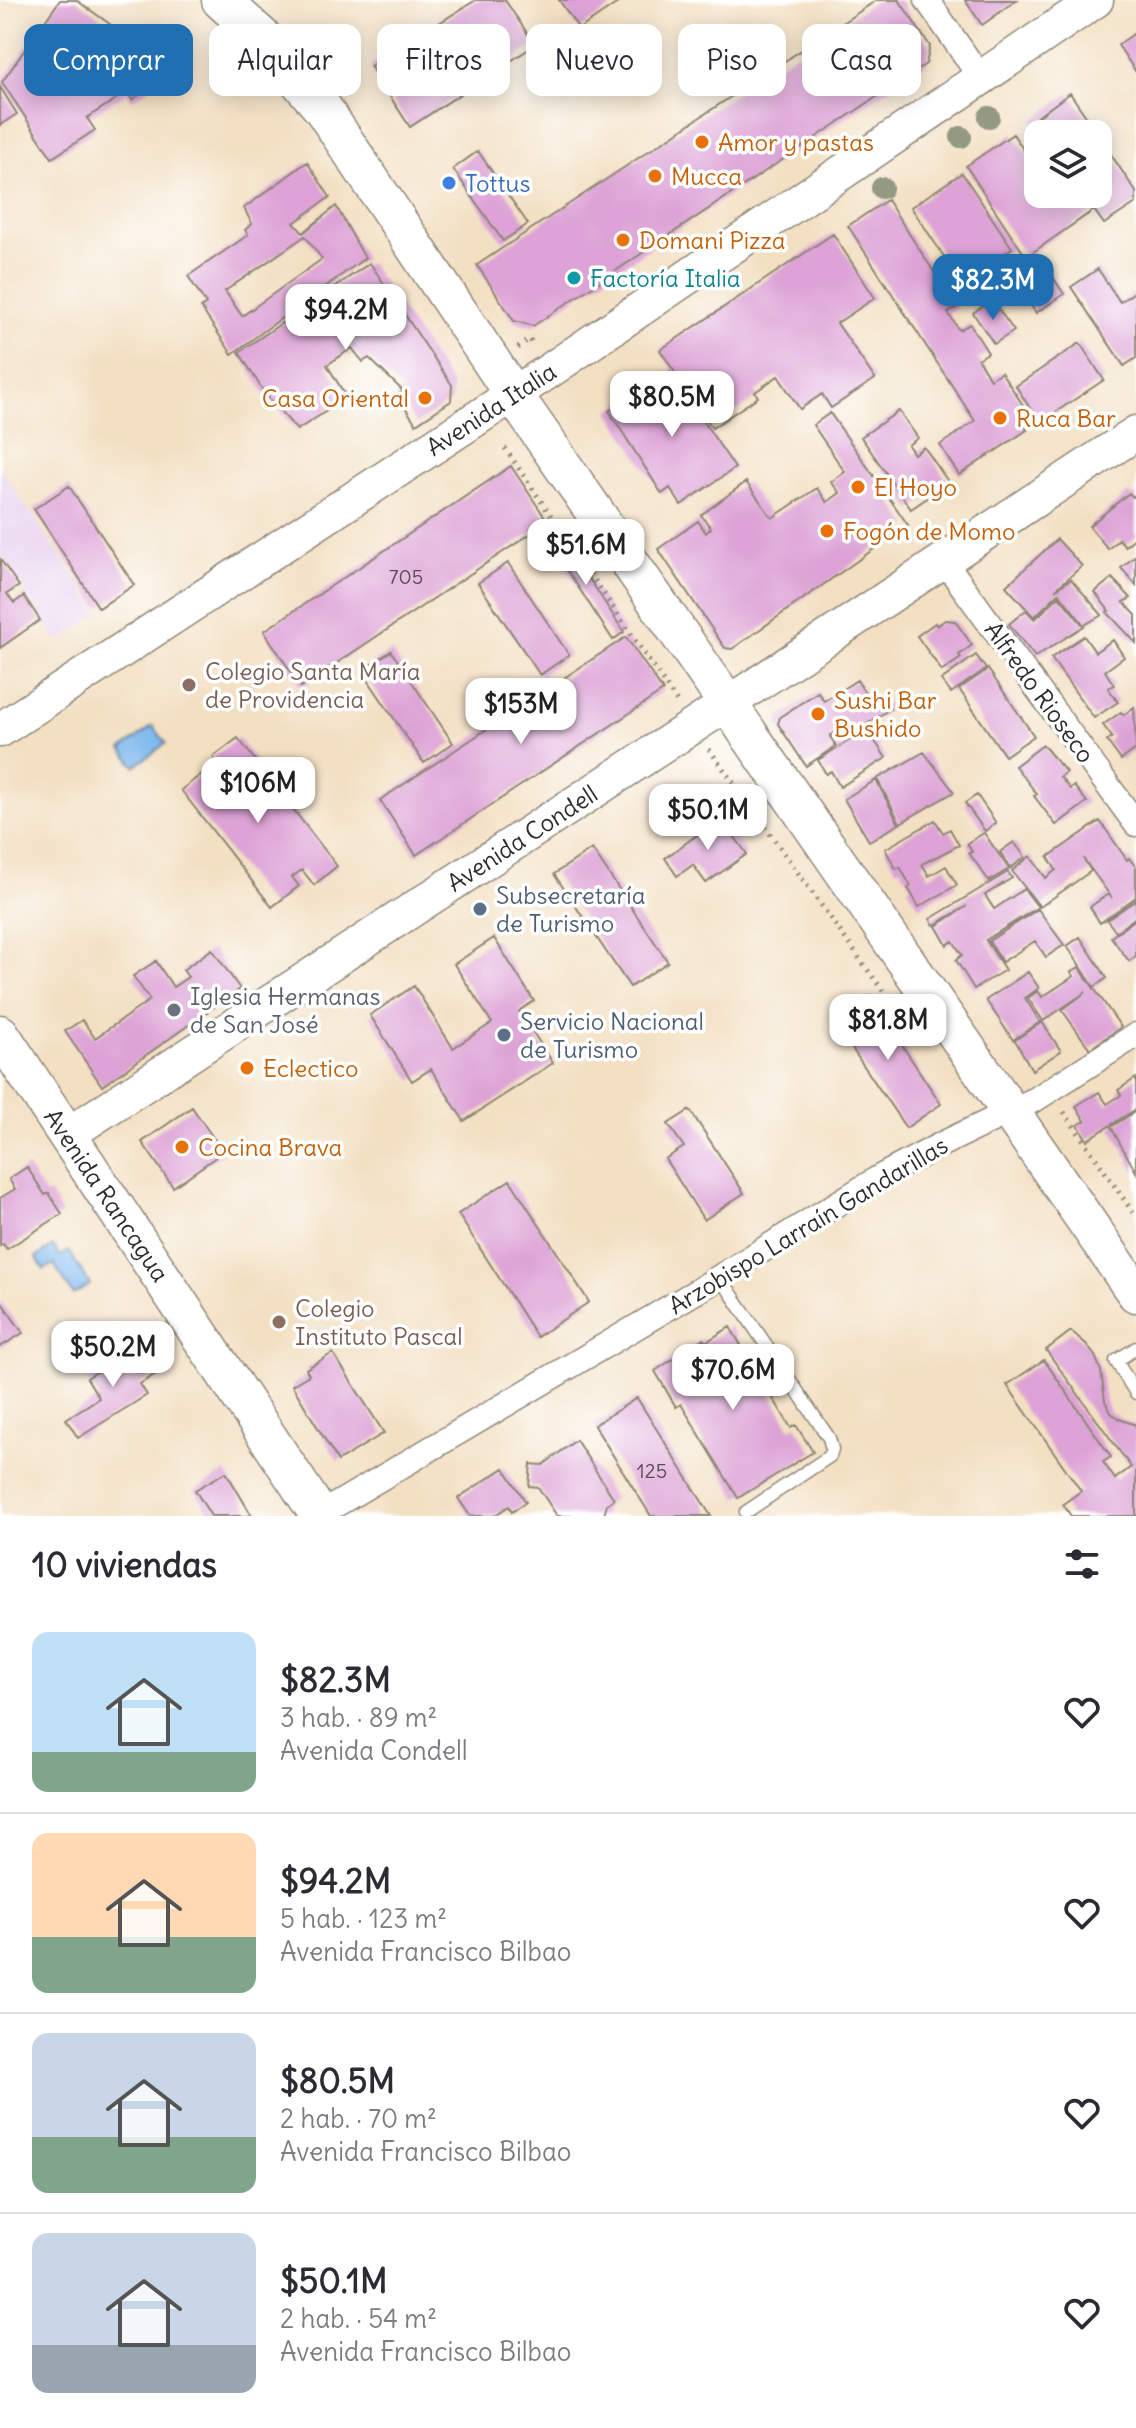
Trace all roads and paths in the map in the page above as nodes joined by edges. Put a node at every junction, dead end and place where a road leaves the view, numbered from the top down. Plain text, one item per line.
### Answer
1 (221, 0) edge
2 (927, 0) edge
3 (1096, 0) edge
4 (980, 77) junction
5 (513, 394) junction
6 (1136, 433) edge
7 (505, 448) dead end
8 (944, 561) junction
9 (727, 704) junction
10 (682, 709) dead end
11 (0, 730) edge
12 (706, 746) dead end
13 (1136, 824) edge
14 (886, 996) dead end
15 (0, 1034) edge
16 (1136, 1035) edge
17 (1063, 1111) dead end
18 (1011, 1113) junction
19 (67, 1135) junction
20 (1136, 1217) edge
21 (720, 1277) junction
22 (1136, 1293) edge
23 (1136, 1348) edge
24 (1136, 1393) edge
25 (746, 1512) dead end
26 (319, 1515) edge

1 - 5 main road
2 - 4 street
3 - 4 street, Avenida Italia
4 - 5 street, Avenida Italia
5 - 9 main road
5 - 11 street, Avenida Italia
6 - 8 street, Avenida Condell
7 - 10 path
8 - 9 street, Avenida Condell
8 - 13 street, Alfredo Rioseco
9 - 18 main road
9 - 19 street, Avenida Condell
12 - 14 path
15 - 19 main road, Avenida Rancagua
16 - 18 street, Arzobispo Larraín Gandarillas
17 - 20 path
18 - 21 street, Arzobispo Larraín Gandarillas
18 - 22 main road
19 - 26 main road, Avenida Rancagua
21 - 25 lane
21 - 26 street, Arzobispo Larraín Gandarillas
23 - 24 lane

